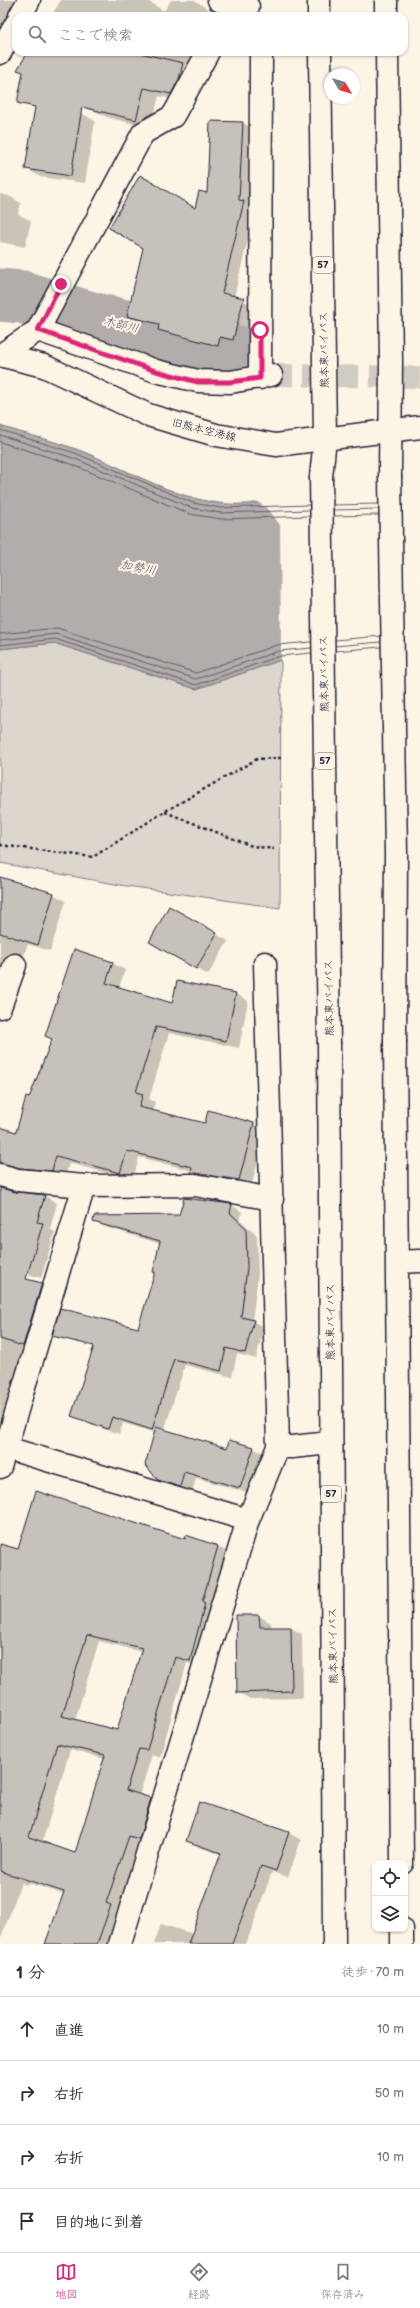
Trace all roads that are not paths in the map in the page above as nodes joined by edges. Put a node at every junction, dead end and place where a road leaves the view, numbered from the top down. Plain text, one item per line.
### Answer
1 (29, 0) edge
2 (319, 0) edge
3 (386, 0) edge
4 (22, 12) edge
5 (320, 12) edge
6 (386, 12) edge
7 (12, 31) edge
8 (0, 53) edge
9 (206, 56) edge
10 (261, 56) edge
11 (320, 56) edge
12 (387, 56) edge
13 (38, 330) junction
14 (0, 355) edge
15 (420, 427) edge
16 (391, 429) junction
17 (325, 439) junction
18 (266, 963) dead end
19 (15, 965) dead end
20 (0, 1007) edge
21 (0, 1176) edge
22 (84, 1186) junction
23 (272, 1199) junction
24 (420, 1261) edge
25 (398, 1262) junction
26 (330, 1443) junction
27 (278, 1446) junction
28 (2, 1454) edge
29 (248, 1520) junction
30 (402, 1860) edge
31 (120, 1944) edge
32 (334, 1944) edge

1 - 4 main road
2 - 5 main road
3 - 6 main road
7 - 8 main road
9 - 13 main road
10 - 13 main road
11 - 17 main road, 熊本東バイパス / 57
12 - 16 main road
13 - 14 main road
14 - 17 main road, 旧熊本空港線
15 - 16 main road, 旧熊本空港線
16 - 17 main road, 旧熊本空港線
16 - 25 main road, bridge
17 - 26 main road, 熊本東バイパス / 57, bridge
18 - 23 main road
19 - 20 main road
21 - 22 main road
22 - 23 main road
22 - 28 main road
23 - 27 main road
24 - 25 main road
25 - 30 main road
26 - 27 main road
26 - 32 main road, 熊本東バイパス / 57
27 - 29 main road
28 - 29 main road
29 - 31 main road

